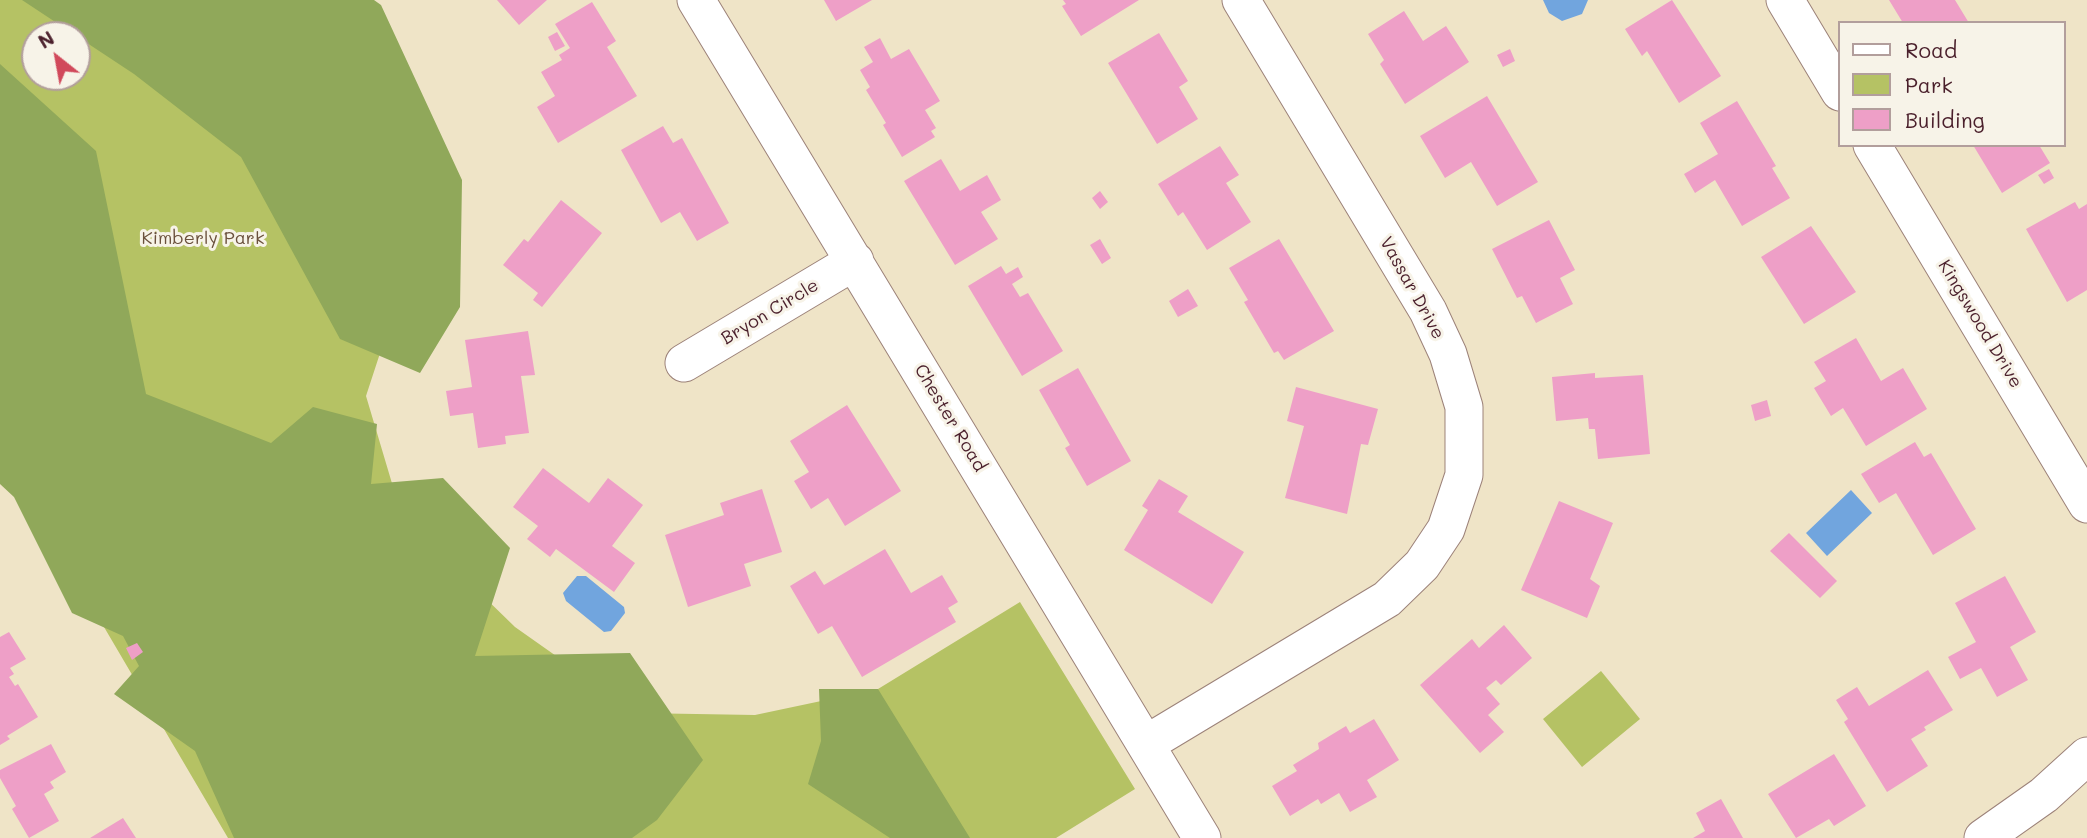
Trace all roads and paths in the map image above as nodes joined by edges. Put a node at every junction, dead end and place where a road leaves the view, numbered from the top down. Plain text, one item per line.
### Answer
1 (696, 0) edge
2 (1241, 0) edge
3 (1785, 0) edge
4 (1839, 90) edge
5 (1873, 147) edge
6 (855, 261) junction
7 (684, 363) dead end
8 (2087, 504) edge
9 (1146, 744) junction
10 (2087, 756) edge
11 (1202, 838) edge
12 (1983, 838) edge

1 - 6 street, Chester Road
2 - 9 street, Vassar Drive
3 - 4 street
5 - 8 street, Kingswood Drive
6 - 7 street, Bryon Circle
6 - 9 street, Chester Road
9 - 11 street, Chester Road
10 - 12 street

